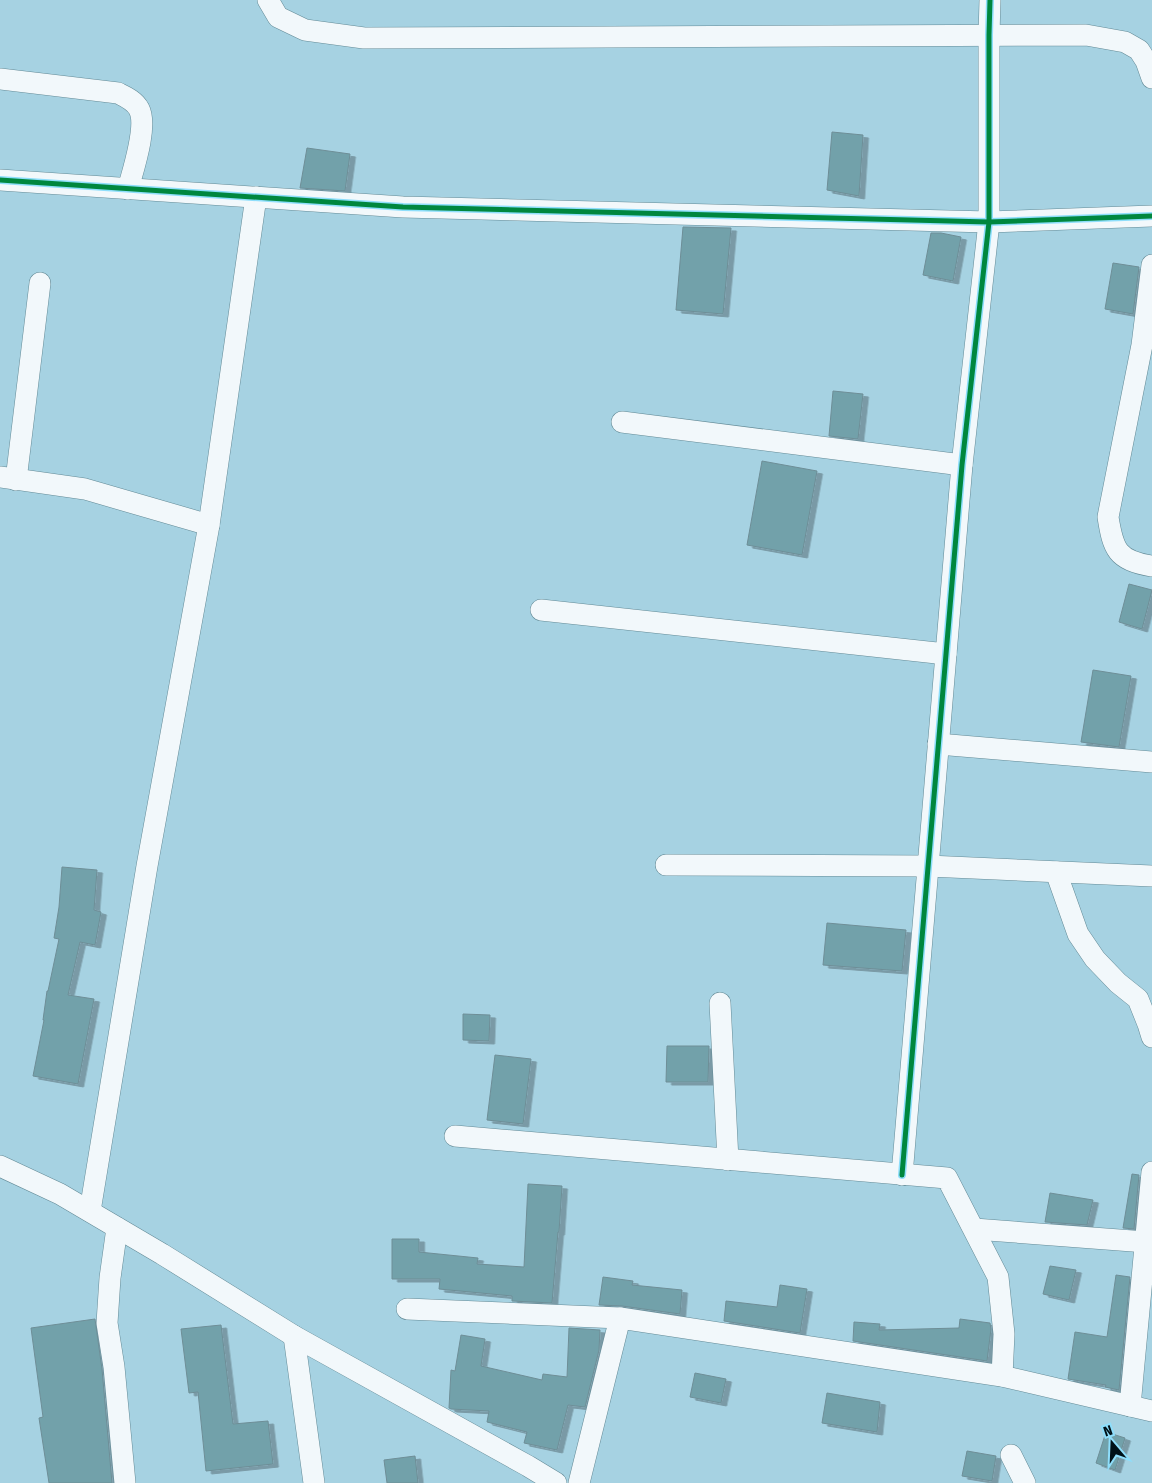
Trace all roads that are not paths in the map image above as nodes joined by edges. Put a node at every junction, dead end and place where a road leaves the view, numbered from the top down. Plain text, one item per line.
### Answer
1 (268, 0) edge
2 (990, 0) edge
3 (989, 35) junction
4 (1152, 78) edge
5 (0, 79) edge
6 (0, 180) edge
7 (128, 189) junction
8 (256, 197) junction
9 (1152, 216) edge
10 (990, 222) junction
11 (1152, 264) edge
12 (40, 283) dead end
13 (622, 422) dead end
14 (962, 465) junction
15 (8, 478) edge
16 (209, 524) junction
17 (1152, 566) edge
18 (542, 610) dead end
19 (946, 654) junction
20 (938, 744) junction
21 (1152, 762) edge
22 (666, 865) dead end
23 (928, 866) junction
24 (1056, 872) junction
25 (1152, 876) edge
26 (720, 1002) dead end
27 (1152, 1037) edge
28 (455, 1136) dead end
29 (728, 1160) junction
30 (0, 1166) edge
31 (1152, 1172) edge
32 (902, 1175) junction
33 (90, 1211) junction
34 (117, 1228) junction
35 (974, 1229) junction
36 (1146, 1242) junction
37 (407, 1309) dead end
38 (620, 1318) junction
39 (294, 1336) junction
40 (1002, 1376) junction
41 (1130, 1406) junction
42 (1152, 1411) edge
43 (1011, 1455) dead end
44 (125, 1483) edge
45 (314, 1483) edge
46 (556, 1483) edge
47 (579, 1483) edge
48 (1025, 1483) edge

1 - 3 street
2 - 3 street
3 - 4 street
3 - 10 street
5 - 7 street
6 - 7 street
7 - 8 street
8 - 10 street
8 - 16 street
9 - 10 street
10 - 14 street
11 - 17 street
12 - 15 street
13 - 14 street
14 - 19 street
15 - 16 street
16 - 33 street
18 - 19 street
19 - 20 street
20 - 21 street
20 - 23 street
22 - 23 street
23 - 24 street
23 - 32 street
24 - 25 street
24 - 27 street
26 - 29 street
28 - 29 street
29 - 32 street
30 - 33 street
31 - 36 street
32 - 35 street
33 - 34 street
34 - 39 street
34 - 44 street
35 - 36 street
35 - 40 street
36 - 41 street
37 - 38 street
38 - 40 street
38 - 47 street
39 - 45 street
39 - 46 street
40 - 41 street
41 - 42 street
43 - 48 street

